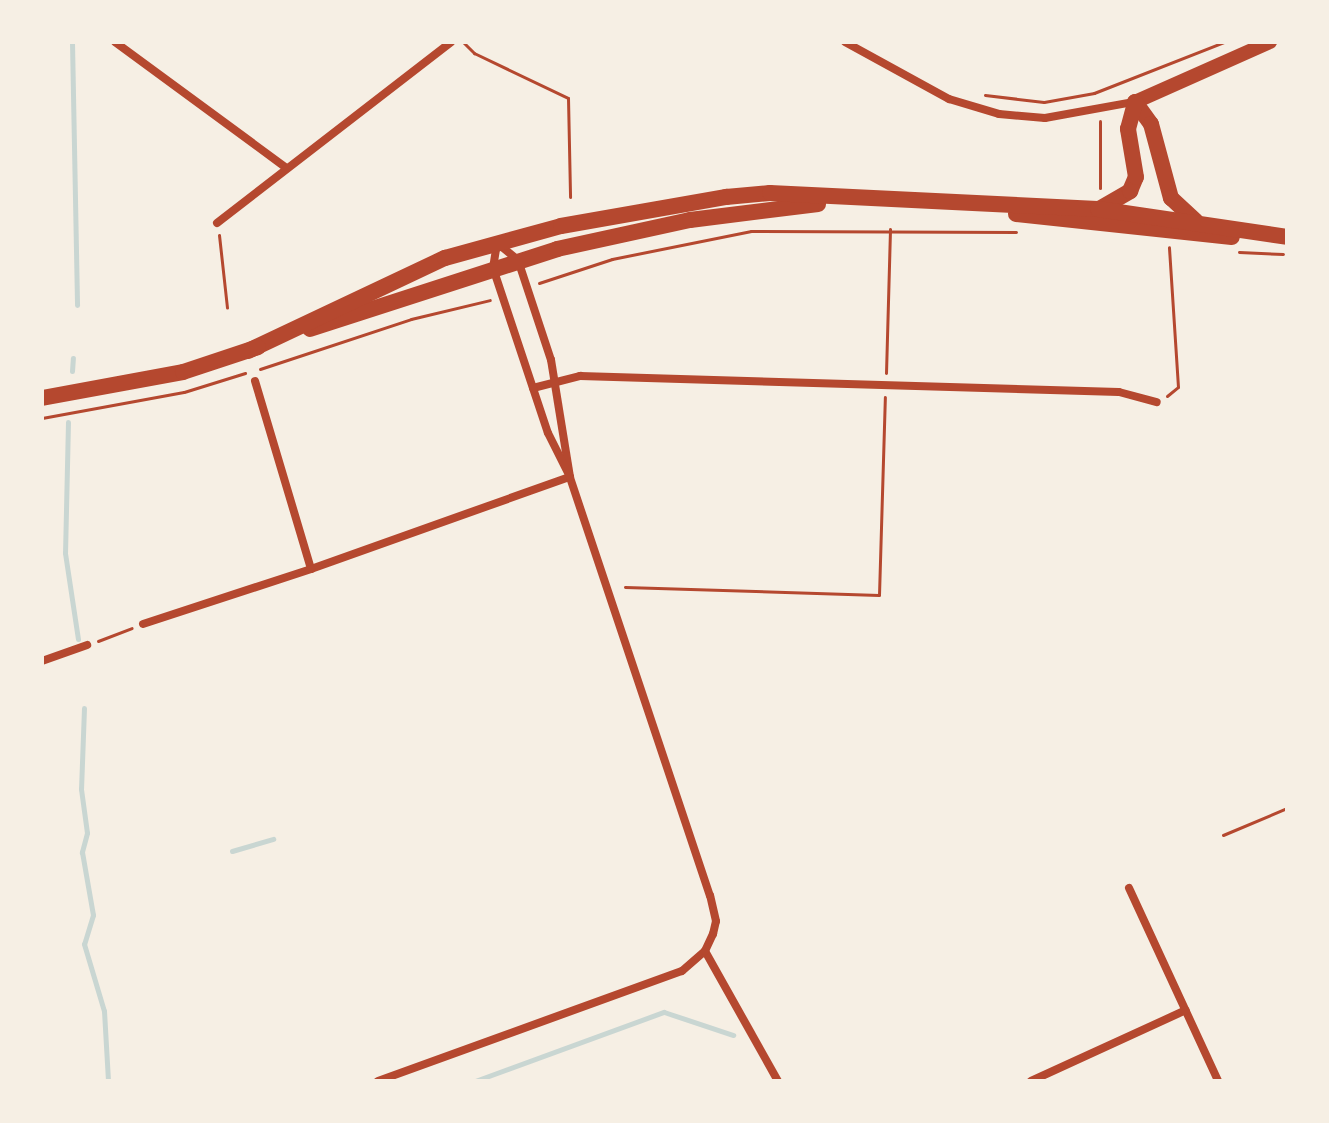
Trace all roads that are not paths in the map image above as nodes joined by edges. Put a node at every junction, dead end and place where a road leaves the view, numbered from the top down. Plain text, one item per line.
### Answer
1 (115, 42) edge
2 (845, 42) edge
3 (1270, 42) edge
4 (448, 43) edge
5 (1135, 102) junction
6 (285, 167) junction
7 (855, 199) junction
8 (959, 205) junction
9 (1098, 209) junction
10 (1198, 222) junction
11 (217, 223) road end
12 (1287, 238) edge
13 (497, 243) junction
14 (518, 260) junction
15 (493, 268) junction
16 (248, 351) junction
17 (255, 381) dead end
18 (555, 381) junction
19 (533, 388) junction
20 (42, 398) edge
21 (1157, 402) road end
22 (570, 477) junction
23 (311, 569) junction
24 (143, 624) road end
25 (87, 645) road end
26 (42, 661) edge
27 (1129, 888) dead end
28 (705, 951) junction
29 (1186, 1010) junction
30 (378, 1081) edge
31 (778, 1081) edge
32 (1031, 1081) edge
33 (1218, 1081) edge

1 - 6 street
2 - 5 street
3 - 5 main road
4 - 6 street
5 - 9 main road
5 - 10 main road
6 - 11 street
7 - 8 main road
7 - 13 main road
7 - 14 main road
8 - 9 main road
8 - 12 main road
9 - 10 main road
10 - 12 main road
13 - 14 street
13 - 15 street
13 - 16 main road
14 - 15 main road
14 - 18 street
15 - 16 main road
15 - 19 street
16 - 20 main road
17 - 23 street
18 - 19 street
18 - 21 street
18 - 22 street
19 - 22 street
22 - 23 street
22 - 28 street
23 - 24 street
25 - 26 street
27 - 29 street
28 - 30 street
28 - 31 street
29 - 32 street
29 - 33 street

